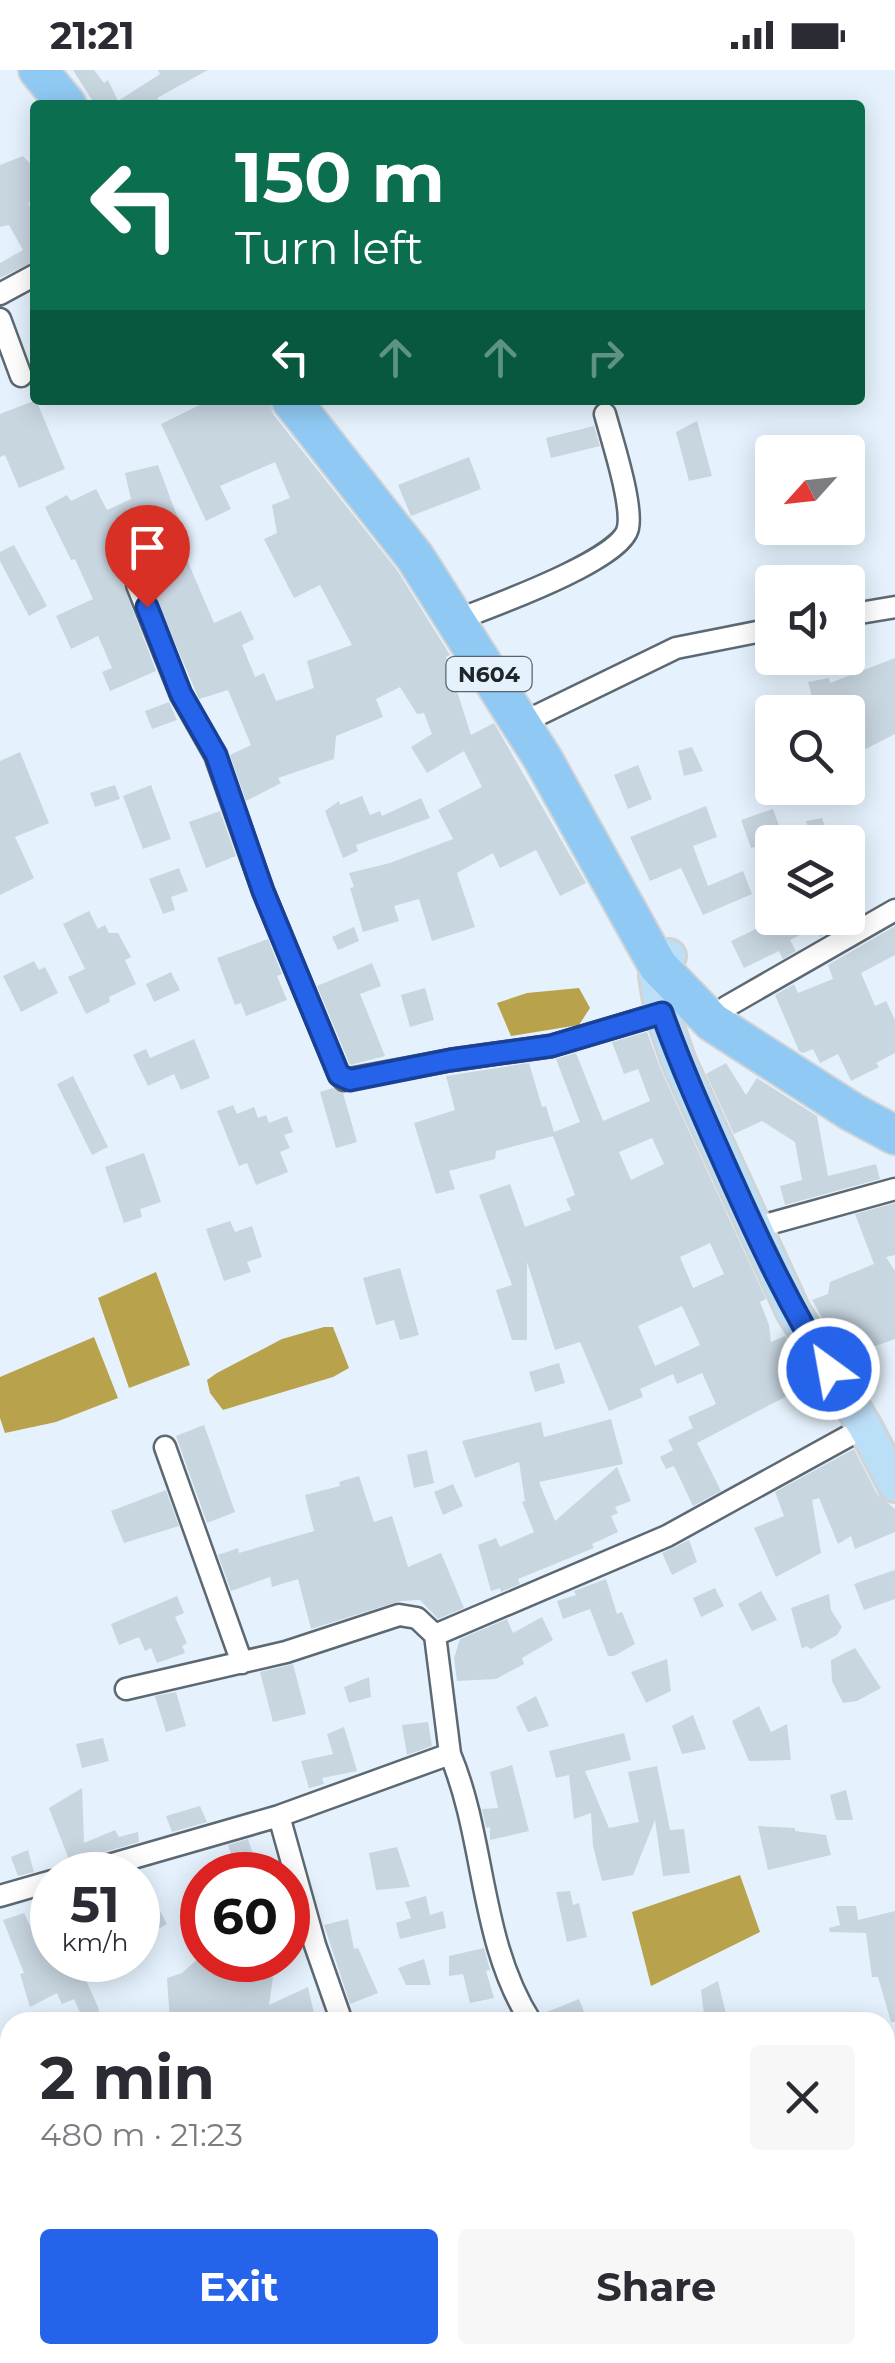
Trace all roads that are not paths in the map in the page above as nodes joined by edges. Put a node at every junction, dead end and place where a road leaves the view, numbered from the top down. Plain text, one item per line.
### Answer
1 (13, 70) edge
2 (38, 70) edge
3 (38, 100) edge
4 (63, 100) edge
5 (30, 278) edge
6 (0, 294) edge
7 (0, 319) edge
8 (21, 376) dead end
9 (295, 405) edge
10 (317, 405) edge
11 (605, 414) dead end
12 (137, 586) dead end
13 (895, 607) edge
14 (865, 612) edge
15 (467, 616) junction
16 (755, 632) edge
17 (532, 718) junction
18 (895, 910) edge
19 (664, 960) junction
20 (726, 1006) junction
21 (662, 1013) junction
22 (895, 1112) edge
23 (895, 1135) edge
24 (895, 1189) edge
25 (754, 1228) junction
26 (865, 1426) junction
27 (165, 1447) dead end
28 (895, 1485) edge
29 (435, 1635) junction
30 (242, 1663) junction
31 (126, 1690) dead end
32 (450, 1754) junction
33 (280, 1816) junction
34 (154, 1852) edge
35 (30, 1887) edge
36 (0, 1896) edge
37 (338, 2012) edge
38 (526, 2012) edge

1 - 3 highway
2 - 4 highway
5 - 6 street
7 - 8 street
9 - 19 highway, N604
10 - 15 highway, N604
11 - 15 street
12 - 21 street
13 - 14 street
15 - 17 highway, N604
16 - 17 street
17 - 19 highway, N604
18 - 20 street
19 - 20 highway, N604
19 - 21 main road
19 - 23 highway, N604
20 - 22 highway, N604
21 - 25 main road
24 - 25 street
25 - 26 main road
26 - 28 main road
26 - 29 street
27 - 30 street
29 - 30 street
29 - 32 street
30 - 31 street
32 - 33 street
32 - 38 street
33 - 34 street
33 - 37 street
35 - 36 street

